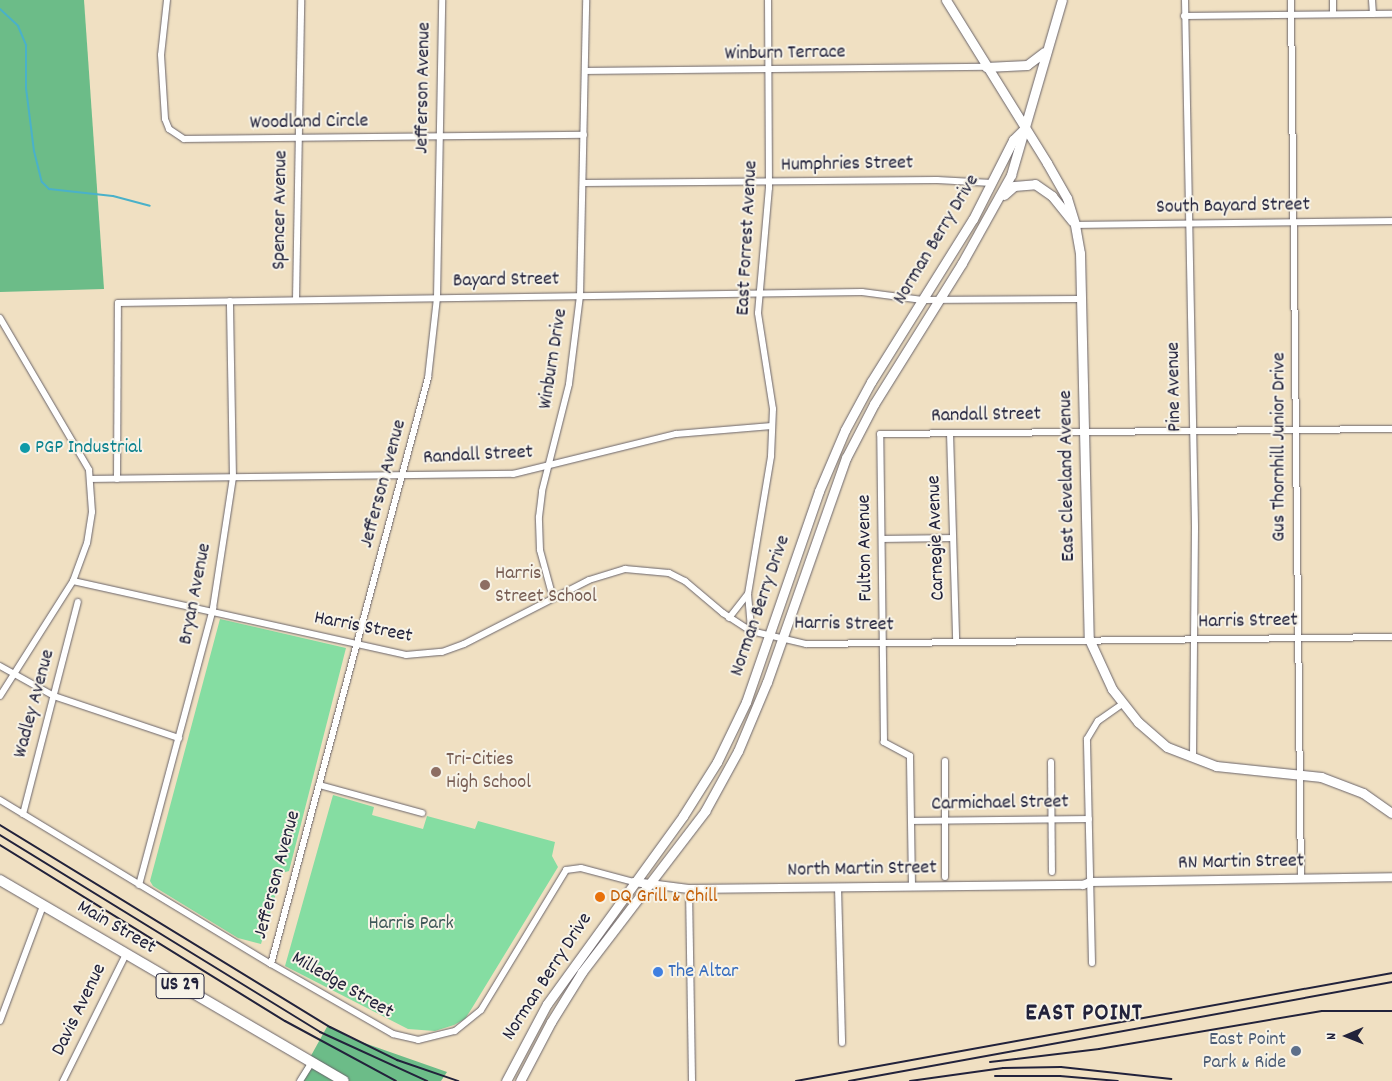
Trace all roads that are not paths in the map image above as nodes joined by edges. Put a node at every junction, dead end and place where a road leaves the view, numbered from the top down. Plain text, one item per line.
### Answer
1 (167, 0) edge
2 (301, 0) edge
3 (442, 0) edge
4 (586, 0) edge
5 (768, 0) edge
6 (946, 0) edge
7 (1062, 0) edge
8 (1185, 0) edge
9 (1291, 0) edge
10 (1333, 0) edge
11 (1372, 0) edge
12 (1334, 14) junction
13 (1373, 14) junction
14 (1392, 14) edge
15 (1291, 15) junction
16 (1184, 16) junction
17 (1046, 50) junction
18 (986, 67) junction
19 (768, 70) junction
20 (585, 71) junction
21 (1024, 129) junction
22 (584, 135) junction
23 (440, 138) junction
24 (299, 139) junction
25 (770, 182) junction
26 (583, 183) junction
27 (992, 183) junction
28 (998, 200) junction
29 (1392, 221) edge
30 (1295, 222) junction
31 (1187, 223) junction
32 (1075, 225) junction
33 (758, 293) junction
34 (580, 296) junction
35 (437, 298) junction
36 (939, 299) junction
37 (1080, 299) junction
38 (296, 300) junction
39 (922, 300) junction
40 (230, 301) junction
41 (0, 318) edge
42 (772, 426) junction
43 (1296, 429) junction
44 (1392, 429) edge
45 (1192, 430) junction
46 (1085, 431) junction
47 (950, 433) junction
48 (880, 434) joint
49 (548, 467) junction
50 (404, 475) junction
51 (233, 478) junction
52 (90, 479) junction
53 (116, 479) junction
54 (953, 538) junction
55 (882, 539) junction
56 (73, 580) junction
57 (748, 594) junction
58 (553, 598) junction
59 (78, 602) dead end
60 (212, 613) junction
61 (729, 618) junction
62 (751, 631) junction
63 (770, 636) junction
64 (1392, 637) edge
65 (1298, 638) junction
66 (1089, 639) junction
67 (1195, 639) junction
68 (782, 640) junction
69 (956, 641) junction
70 (884, 642) junction
71 (358, 645) junction
72 (0, 666) edge
73 (13, 673) junction
74 (0, 696) edge
75 (54, 696) junction
76 (1122, 704) junction
77 (179, 738) junction
78 (1194, 758) junction
79 (945, 761) dead end
80 (1051, 762) dead end
81 (1299, 774) junction
82 (319, 785) junction
83 (0, 800) edge
84 (1392, 812) edge
85 (422, 813) dead end
86 (23, 814) junction
87 (1089, 819) junction
88 (1052, 820) junction
89 (911, 821) junction
90 (945, 821) junction
91 (1052, 872) dead end
92 (945, 877) dead end
93 (1392, 877) edge
94 (1301, 878) junction
95 (0, 880) edge
96 (634, 882) junction
97 (1090, 882) junction
98 (139, 885) junction
99 (647, 885) junction
100 (838, 886) junction
101 (912, 886) junction
102 (689, 889) junction
103 (43, 906) junction
104 (126, 954) junction
105 (1092, 963) dead end
106 (271, 964) junction
107 (0, 1021) edge
108 (842, 1043) dead end
109 (312, 1062) junction
110 (63, 1081) edge
111 (300, 1081) edge
112 (344, 1081) edge
113 (506, 1081) edge
114 (520, 1081) edge
115 (692, 1081) edge

1 - 24 street, Woodland Circle
2 - 24 street, Spencer Avenue
3 - 23 street, Jefferson Avenue
4 - 20 street, Winburn Drive
5 - 19 street, East Forrest Avenue
6 - 18 main road, East Cleveland Avenue
7 - 17 main road, Norman Berry Drive
8 - 16 street, Pine Avenue
9 - 15 street, Gus Thornhill Junior Drive
10 - 12 street
11 - 13 street
12 - 13 street
12 - 15 street
13 - 14 street
15 - 16 street
15 - 30 street, Gus Thornhill Junior Drive
16 - 31 street, Pine Avenue
17 - 18 main road
17 - 21 main road, Norman Berry Drive
18 - 19 street, Winburn Terrace
18 - 21 main road, East Cleveland Avenue
19 - 20 street, Winburn Terrace
19 - 25 street, East Forrest Avenue
20 - 22 street, Winburn Drive
21 - 27 main road, Norman Berry Drive
21 - 28 main road, Norman Berry Drive
21 - 32 main road, East Cleveland Avenue
22 - 23 street, Woodland Circle
22 - 26 street, Winburn Drive
23 - 24 street, Woodland Circle
23 - 35 street, Jefferson Avenue
24 - 38 street, Spencer Avenue
25 - 26 street, Humphries Street
25 - 27 street, Humphries Street
25 - 33 street, East Forrest Avenue
26 - 34 street, Winburn Drive
27 - 39 main road, Norman Berry Drive
28 - 32 main road
28 - 36 main road, Norman Berry Drive
29 - 30 street, South Bayard Street
30 - 31 street, South Bayard Street
30 - 43 street, Gus Thornhill Junior Drive
31 - 32 street, South Bayard Street
31 - 45 street, Pine Avenue
32 - 37 main road, East Cleveland Avenue
33 - 34 street, Bayard Street
33 - 39 street, Bayard Street
33 - 42 street, East Forrest Avenue
34 - 35 street, Bayard Street
34 - 49 street, Winburn Drive
35 - 38 street, Bayard Street
35 - 50 street, Jefferson Avenue
36 - 37 street, Bayard Street
36 - 39 street, Bayard Street
36 - 68 main road, Norman Berry Drive
37 - 46 main road, East Cleveland Avenue
38 - 40 street, Bayard Street
39 - 63 main road, Norman Berry Drive
40 - 51 street, Bryan Avenue
40 - 53 street, Bayard Street
41 - 52 street
42 - 49 street, Randall Street
42 - 57 street, East Forrest Avenue
43 - 44 street, Randall Street
43 - 45 street, Randall Street
43 - 65 street, Gus Thornhill Junior Drive
45 - 46 street, Randall Street
45 - 67 street, Pine Avenue
46 - 47 street, Randall Street
46 - 66 main road, East Cleveland Avenue
47 - 48 street, Randall Street
47 - 54 street, Carnegie Avenue
48 - 55 street, Fulton Avenue
49 - 50 street, Randall Street
49 - 58 street, Winburn Drive
50 - 51 street, Randall Street
50 - 71 street, Jefferson Avenue
51 - 53 street, Randall Street
51 - 60 street, Bryan Avenue
52 - 53 street, Randall Street
52 - 56 street
54 - 55 street
54 - 69 street, Carnegie Avenue
55 - 70 street, Fulton Avenue
56 - 60 street, Harris Street
56 - 73 street
57 - 61 street, East Forrest Avenue
57 - 62 street, East Forrest Avenue
58 - 61 street, Harris Street
58 - 71 street, Harris Street
59 - 75 street, Wadley Avenue
60 - 71 street, Harris Street
60 - 77 street, Bryan Avenue
61 - 62 street, Harris Street
62 - 63 street, Harris Street
63 - 68 street, Harris Street
63 - 96 main road, Norman Berry Drive
64 - 65 street, Harris Street
65 - 67 street, Harris Street
65 - 81 street, Gus Thornhill Junior Drive
66 - 67 street, Harris Street
66 - 69 street, Harris Street
66 - 76 main road, East Cleveland Avenue
67 - 78 street, Pine Avenue
68 - 70 street, Harris Street
68 - 99 main road, Norman Berry Drive
69 - 70 street, Harris Street
70 - 89 street, Fulton Avenue
71 - 82 street, Jefferson Avenue
72 - 73 street
73 - 74 street
73 - 75 street
75 - 77 street
75 - 86 street, Wadley Avenue
76 - 78 main road, East Cleveland Avenue
76 - 87 street
77 - 98 street, Bryan Avenue
78 - 81 main road, East Cleveland Avenue
79 - 90 street
80 - 88 street
81 - 84 main road, East Cleveland Avenue
81 - 94 street, Gus Thornhill Junior Drive
82 - 85 street
82 - 106 street, Jefferson Avenue
83 - 86 street, Milledge Street
86 - 98 street, Milledge Street
87 - 88 street, Carmichael Street
87 - 97 street
88 - 90 street, Carmichael Street
88 - 91 street
89 - 90 street, Carmichael Street
89 - 101 street, Fulton Avenue
90 - 92 street
93 - 94 street, RN Martin Street
94 - 97 street, RN Martin Street
95 - 103 main road, Main Street / US 29
96 - 99 street, North Martin Street
96 - 106 street, Milledge Street
96 - 113 main road, Norman Berry Drive
97 - 101 street, North Martin Street
97 - 105 street
98 - 106 street, Milledge Street
99 - 102 street, North Martin Street
99 - 114 main road, Norman Berry Drive
100 - 101 street, North Martin Street
100 - 102 street, North Martin Street
100 - 108 street
102 - 115 street
103 - 104 main road, Main Street / US 29
103 - 107 street
104 - 109 main road, Main Street / US 29
104 - 110 street, Davis Avenue
109 - 111 street
109 - 112 main road, Main Street / US 29

